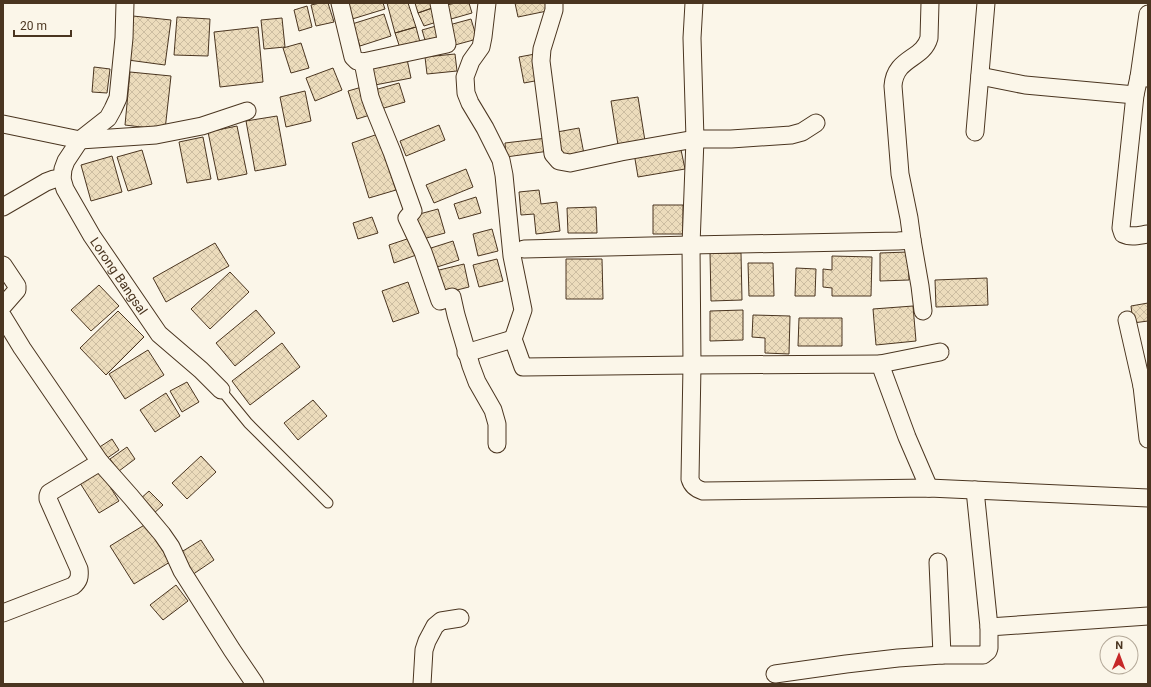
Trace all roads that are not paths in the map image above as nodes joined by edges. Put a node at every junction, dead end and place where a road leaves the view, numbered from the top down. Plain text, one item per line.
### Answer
1 (125, 3) edge
2 (340, 3) edge
3 (440, 3) edge
4 (487, 3) edge
5 (554, 3) edge
6 (694, 3) edge
7 (930, 3) edge
8 (986, 3) edge
9 (1148, 14) edge
10 (363, 62) junction
11 (980, 76) junction
12 (1143, 78) edge
13 (1135, 95) junction
14 (248, 111) dead end
15 (816, 123) dead end
16 (3, 124) edge
17 (976, 132) dead end
18 (695, 139) junction
19 (80, 140) junction
20 (62, 179) junction
21 (3, 207) edge
22 (1148, 234) edge
23 (912, 240) junction
24 (691, 244) junction
25 (524, 249) dead end
26 (3, 265) edge
27 (3, 306) edge
28 (923, 311) dead end
29 (3, 317) edge
30 (1127, 320) dead end
31 (513, 340) junction
32 (940, 352) dead end
33 (466, 353) junction
34 (692, 364) junction
35 (880, 364) junction
36 (1145, 386) edge
37 (221, 390) joint
38 (1148, 439) edge
39 (497, 444) dead end
40 (100, 462) junction
41 (929, 488) junction
42 (975, 490) junction
43 (1148, 498) edge
44 (328, 503) dead end
45 (938, 562) dead end
46 (3, 613) edge
47 (1148, 616) edge
48 (460, 618) dead end
49 (989, 627) junction
50 (942, 655) junction
51 (774, 674) dead end
52 (255, 684) edge
53 (422, 684) edge

1 - 19 street
2 - 10 street
3 - 10 street
4 - 31 street
5 - 18 street
6 - 18 street
7 - 23 street
8 - 11 street
9 - 12 street
10 - 33 street
11 - 13 street
11 - 17 street
12 - 13 street
13 - 22 street
14 - 19 street
15 - 18 street
16 - 19 street
18 - 24 street
19 - 20 street
20 - 21 street
20 - 37 street, Lorong Bangsal
23 - 24 street
23 - 28 street
24 - 25 street
24 - 34 street
26 - 27 street
29 - 40 street
30 - 36 street
31 - 33 street
31 - 34 street
32 - 35 street
33 - 39 street
34 - 35 street
34 - 41 street
35 - 41 street
36 - 38 street
37 - 44 lane, Lorong Bangsal
40 - 46 street
40 - 52 street
41 - 42 street
42 - 43 street
42 - 49 street
45 - 50 street
47 - 49 street
48 - 53 street
49 - 50 street
50 - 51 street

